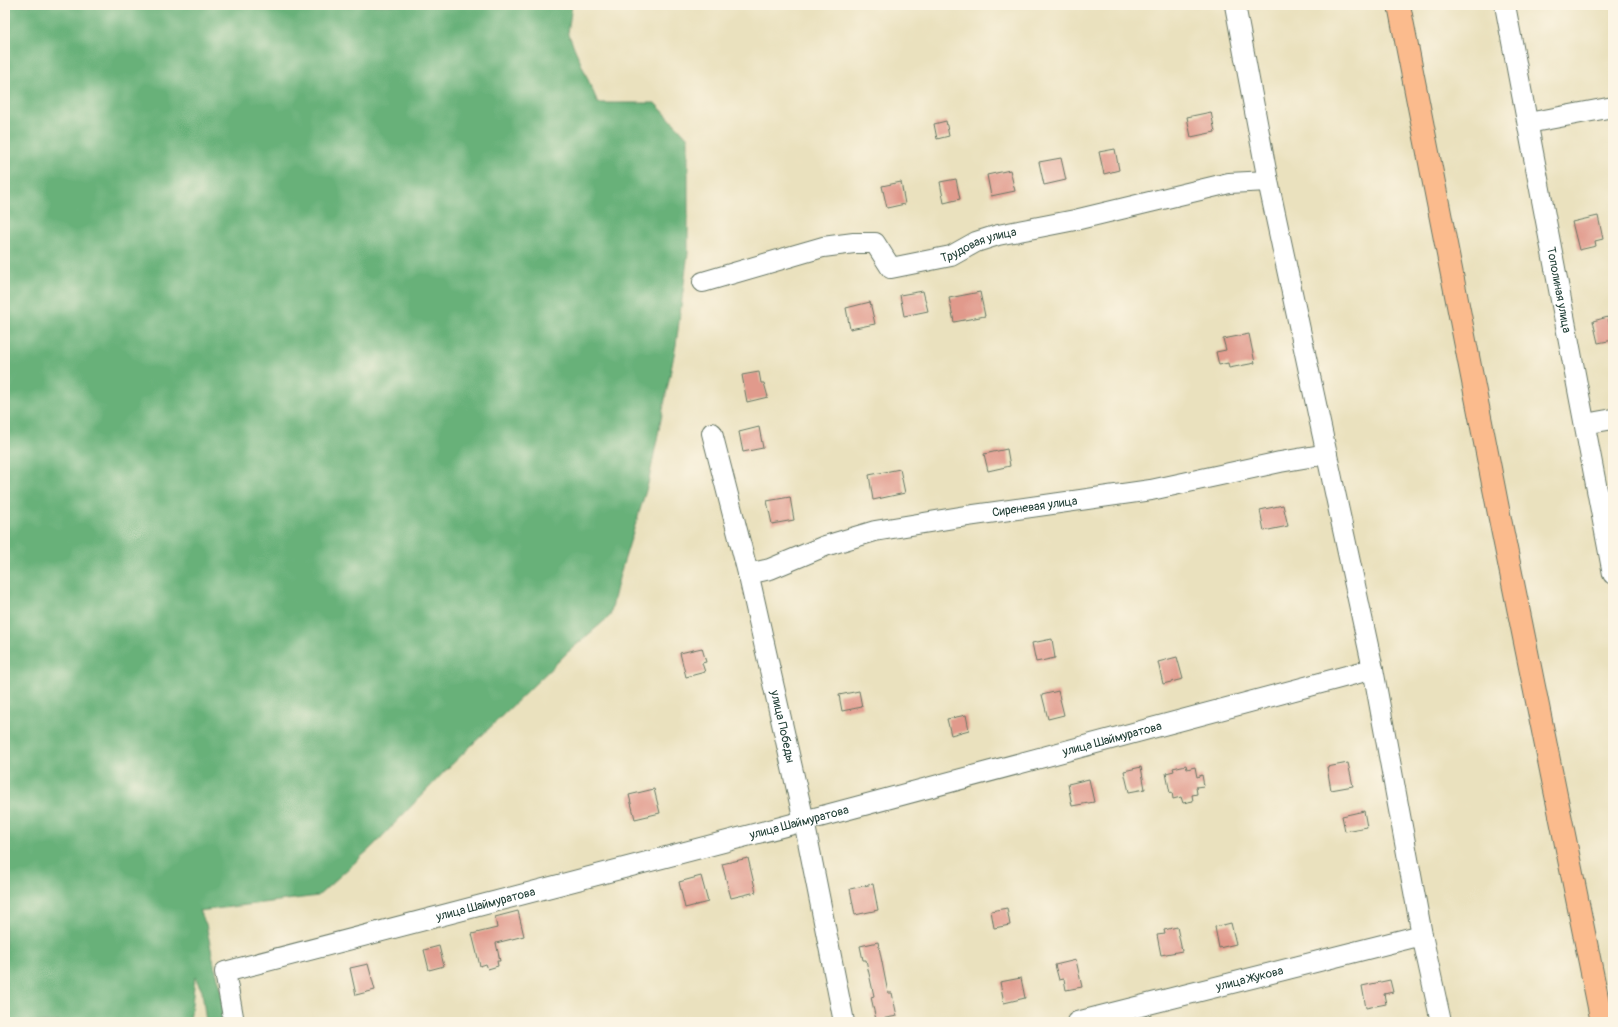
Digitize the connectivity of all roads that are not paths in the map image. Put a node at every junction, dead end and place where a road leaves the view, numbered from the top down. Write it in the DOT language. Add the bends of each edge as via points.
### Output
graph roads {
  1 [pos="1235,5"];
  2 [pos="1399,5"];
  3 [pos="1505,5"];
  4 [pos="1613,107"];
  5 [pos="1528,123"];
  6 [pos="1268,181"];
  7 [pos="703,282"];
  8 [pos="1613,419"];
  9 [pos="1585,424"];
  10 [pos="712,433"];
  11 [pos="1327,454"];
  12 [pos="748,574"];
  13 [pos="1613,574"];
  14 [pos="1373,668"];
  15 [pos="804,820"];
  16 [pos="1422,935"];
  17 [pos="234,1022"];
  18 [pos="844,1022"];
  19 [pos="1077,1022"];
  20 [pos="1441,1022"];
  21 [pos="1602,1022"];
  1 -- 6 [label="street"];
  2 -- 21 [label="main road"];
  3 -- 5 [label="street, Тополиная улица"];
  4 -- 5 [label="street"];
  5 -- 9 [label="street, Тополиная улица"];
  6 -- 7 [label="street, Трудовая улица" via="1229,183 1075,220 998,235 976,242 951,256 891,268 875,243 854,243 823,247"];
  6 -- 11 [label="street"];
  8 -- 9 [label="street"];
  9 -- 13 [label="street, Тополиная улица"];
  10 -- 12 [label="street, улица Победы"];
  11 -- 12 [label="street, Сиреневая улица" via="1151,490 875,531 825,546 770,569"];
  11 -- 14 [label="street"];
  12 -- 15 [label="street, улица Победы"];
  14 -- 15 [label="street, улица Шаймуратова"];
  14 -- 16 [label="street"];
  15 -- 17 [label="street, улица Шаймуратова" via="225,972"];
  15 -- 18 [label="street, улица Победы"];
  16 -- 19 [label="street, улица Жукова"];
  16 -- 20 [label="street"];
}
